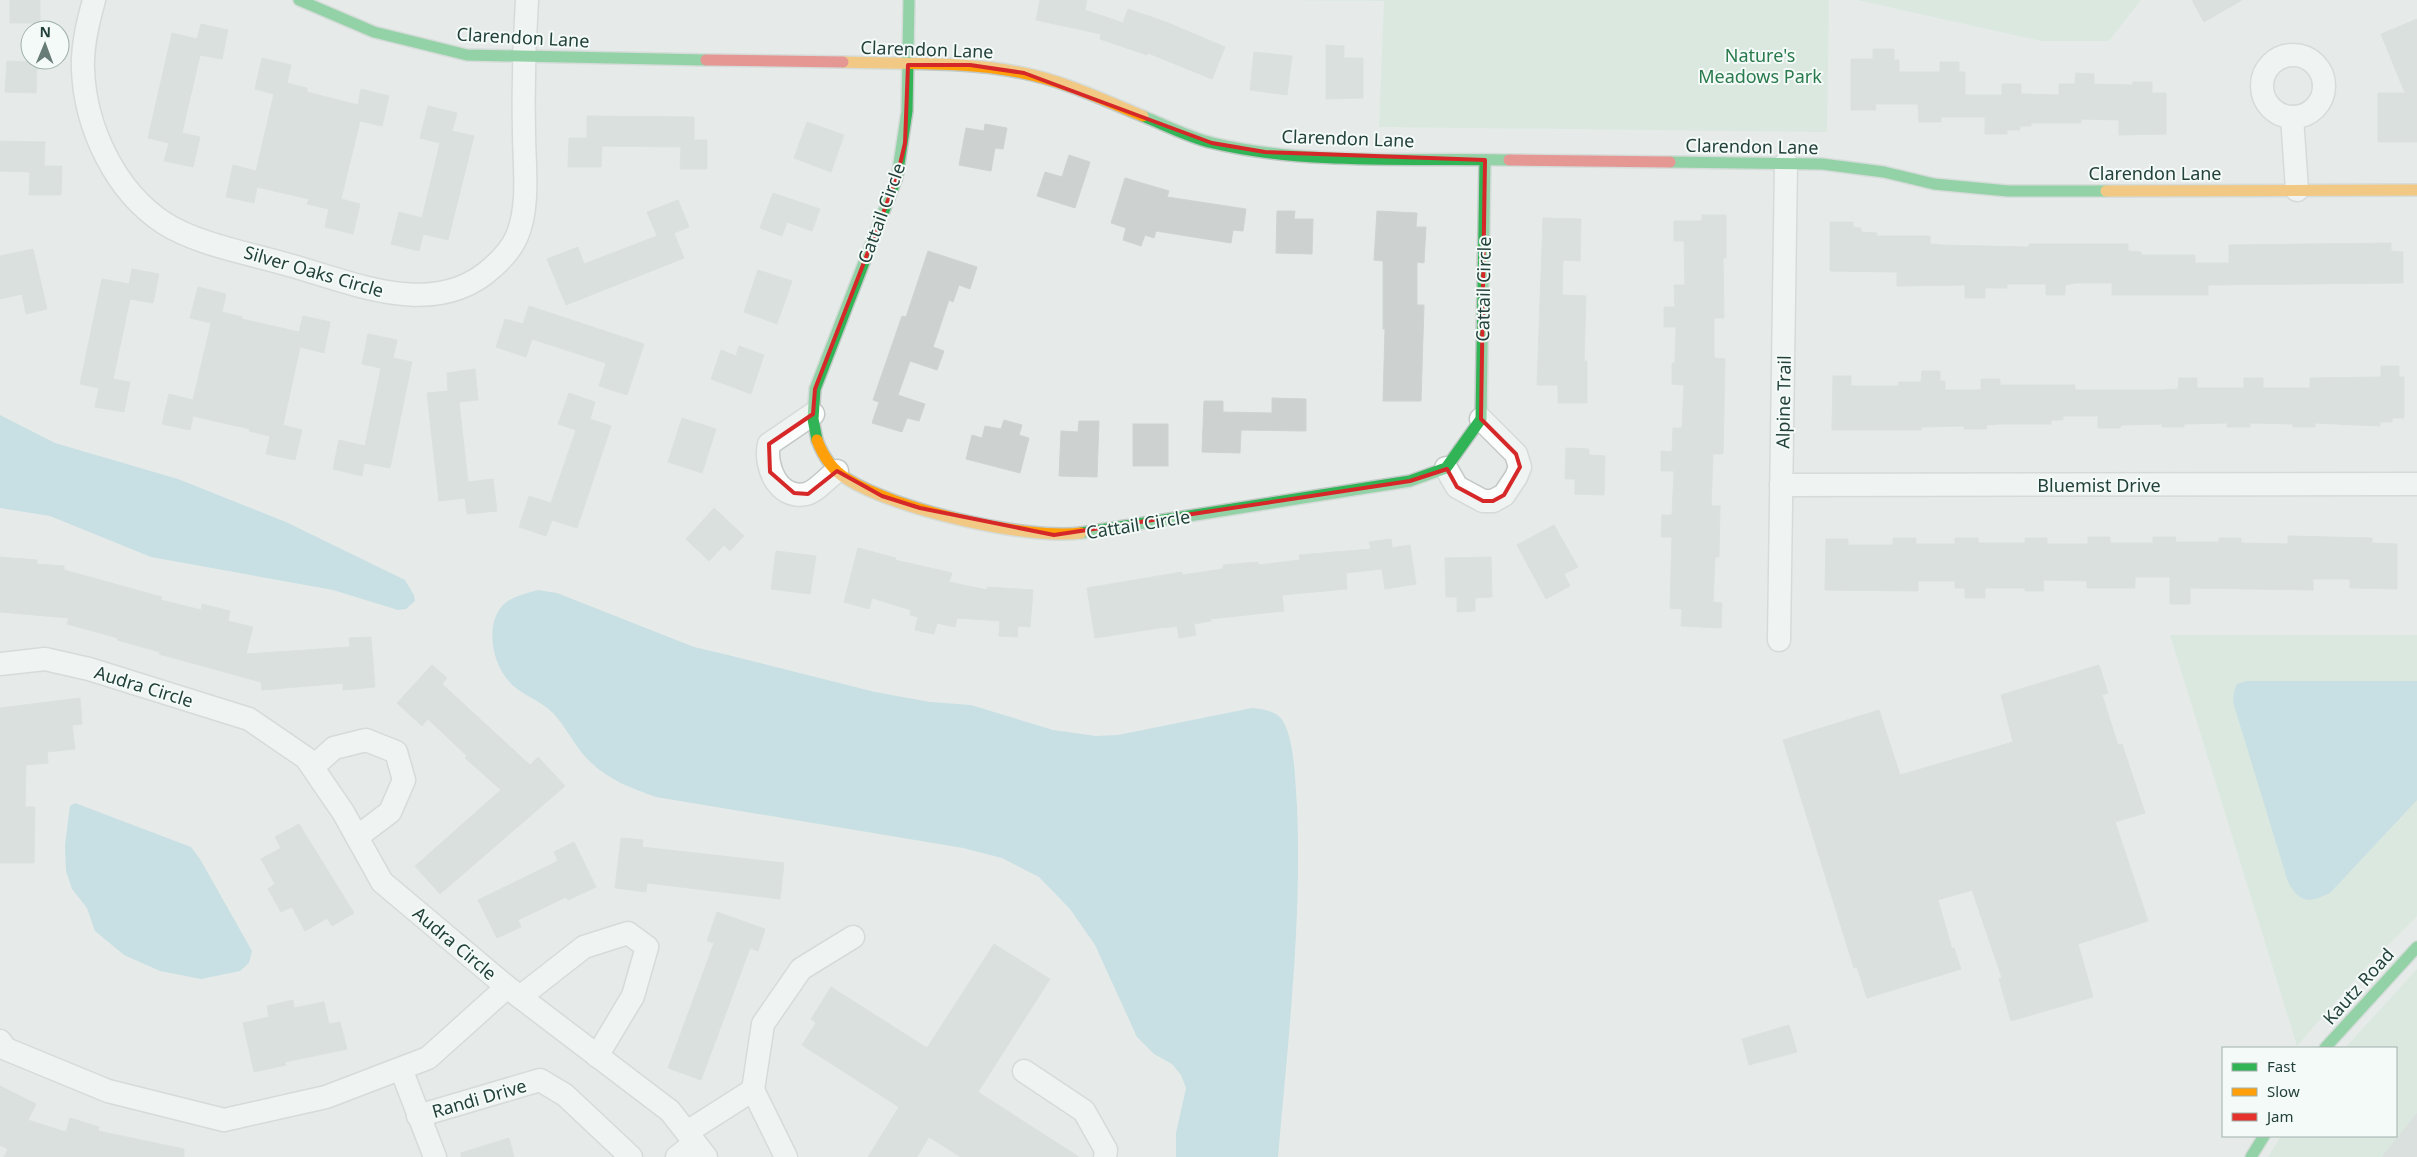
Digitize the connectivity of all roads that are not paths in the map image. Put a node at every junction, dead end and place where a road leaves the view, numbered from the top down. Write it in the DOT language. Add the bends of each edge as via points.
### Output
graph roads {
  1 [pos="94,0"];
  2 [pos="299,0"];
  3 [pos="527,0"];
  4 [pos="909,0"];
  5 [pos="523,57"];
  6 [pos="908,65"];
  7 [pos="2292,117"];
  8 [pos="1485,160"];
  9 [pos="1786,164"];
  10 [pos="2297,190"];
  11 [pos="2417,190"];
  12 [pos="813,414"];
  13 [pos="1481,419"];
  14 [pos="1446,468"];
  15 [pos="837,470"];
  16 [pos="2417,484"];
  17 [pos="1782,485"];
  18 [pos="1779,640"];
  19 [pos="0,664"];
  20 [pos="312,766"];
  21 [pos="357,837"];
  22 [pos="853,937"];
  23 [pos="2417,947"];
  24 [pos="514,992"];
  25 [pos="0,1041"];
  26 [pos="2327,1047"];
  27 [pos="597,1056"];
  28 [pos="401,1069"];
  29 [pos="1024,1071"];
  30 [pos="753,1090"];
  31 [pos="418,1116"];
  32 [pos="2263,1137"];
  33 [pos="696,1144"];
  34 [pos="435,1157"];
  35 [pos="631,1157"];
  36 [pos="676,1157"];
  37 [pos="786,1157"];
  38 [pos="1106,1157"];
  39 [pos="2251,1157"];
  1 -- 5 [label="street, Silver Oaks Circle" via="84,45 87,102 109,161 138,200 165,224 196,238 384,292 420,296 459,289 480,279 502,260 517,237 524,208"];
  2 -- 5 [label="street, Clarendon Lane" via="374,32 425,46 467,55"];
  3 -- 5 [label="street, Silver Oaks Circle"];
  4 -- 6 [label="street, Cattail Circle"];
  5 -- 6 [label="street, Clarendon Lane"];
  6 -- 8 [label="street, Clarendon Lane" via="970,65 1024,73 1068,86 1212,143 1265,152"];
  6 -- 12 [label="street, Cattail Circle" via="907,125 897,178 816,389"];
  7 -- 10 [label="street"];
  8 -- 9 [label="street, Clarendon Lane"];
  8 -- 13 [label="street, Cattail Circle"];
  9 -- 10 [label="street, Clarendon Lane" via="1854,167 1934,184 2008,191"];
  9 -- 17 [label="street, Alpine Trail"];
  10 -- 11 [label="street, Clarendon Lane"];
  12 -- 15 [label="street, Cattail Circle" via="816,439 830,466"];
  12 -- 15 [label="street" via="770,444 767,460 770,472 779,484 800,495 808,494"];
  13 -- 14 [label="street"];
  13 -- 14 [label="street" via="1519,460 1520,467 1509,489 1498,498 1484,501 1457,487"];
  14 -- 15 [label="street, Cattail Circle" via="1410,480 1054,535 1014,530 920,508 851,482"];
  16 -- 17 [label="street, Bluemist Drive"];
  17 -- 18 [label="street, Alpine Trail"];
  19 -- 20 [label="street, Audra Circle" via="45,659 89,669 249,718 306,758"];
  20 -- 21 [label="street, Audra Circle"];
  20 -- 21 [label="street" via="334,748 366,740 396,752 404,780 390,812"];
  21 -- 24 [label="street, Audra Circle" via="382,882"];
  22 -- 30 [label="street" via="801,969 763,1024"];
  23 -- 26 [label="street, Kautz Road"];
  24 -- 27 [label="street"];
  24 -- 27 [label="street" via="584,947 628,933 646,946 633,996"];
  24 -- 28 [label="street, Audra Circle" via="428,1058"];
  25 -- 28 [label="street, Audra Circle" via="6,1049 108,1091 224,1120 326,1097"];
  27 -- 33 [label="street" via="670,1111"];
  28 -- 31 [label="street"];
  29 -- 38 [label="street" via="1084,1111 1106,1150"];
  30 -- 33 [label="street"];
  30 -- 37 [label="street"];
  31 -- 34 [label="street"];
  31 -- 35 [label="street, Randi Drive" via="540,1080 566,1095"];
  32 -- 39 [label="street"];
  33 -- 36 [label="street"];
}
